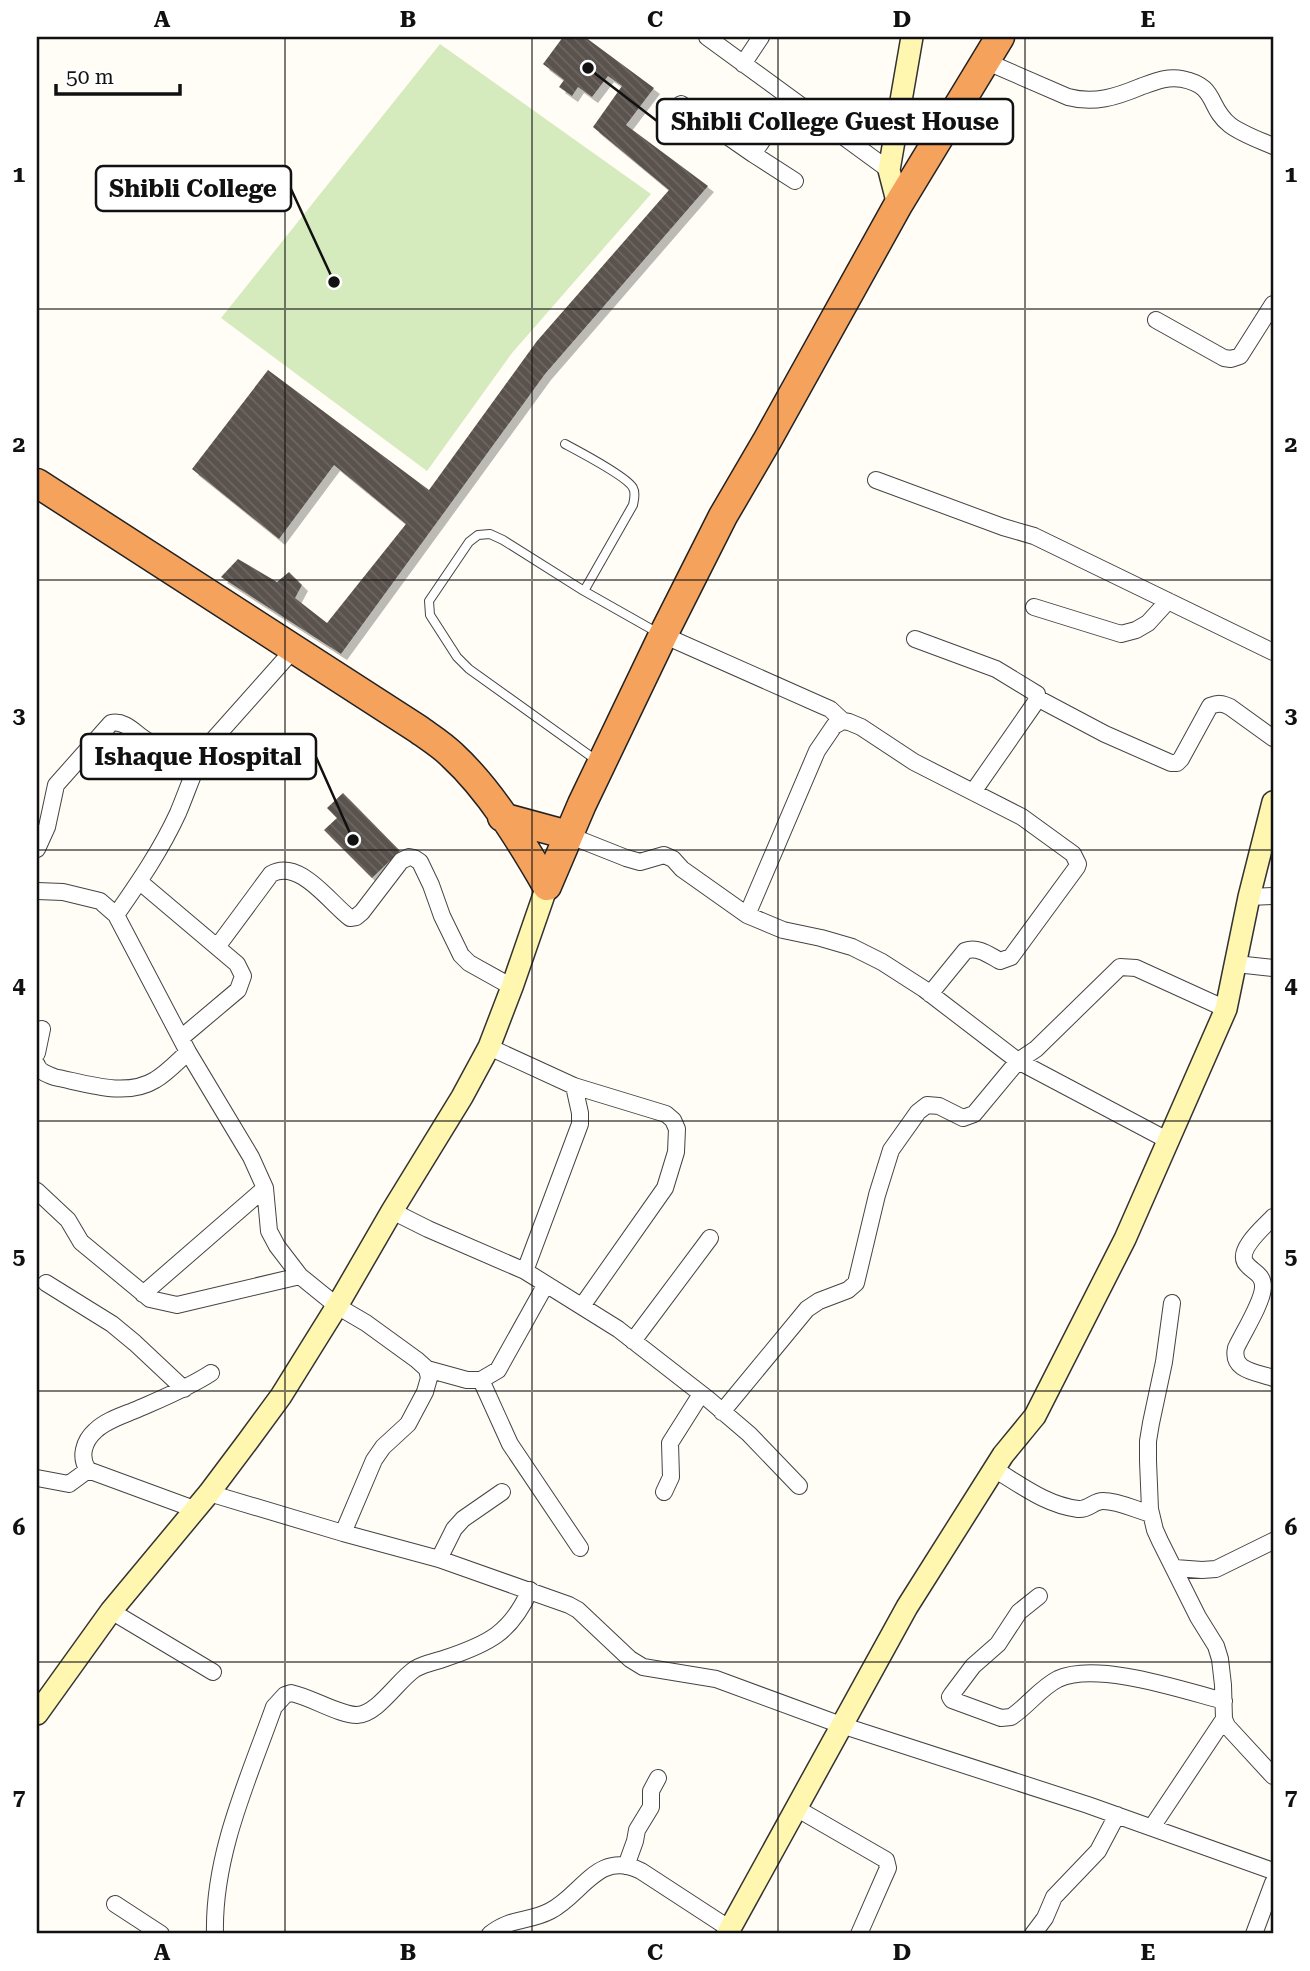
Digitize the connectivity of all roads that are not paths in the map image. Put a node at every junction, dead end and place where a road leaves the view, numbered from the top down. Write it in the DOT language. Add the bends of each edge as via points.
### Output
graph roads {
  1 [pos="707,37"];
  2 [pos="761,37"];
  3 [pos="912,37"];
  4 [pos="1000,37"];
  5 [pos="985,61"];
  6 [pos="743,64"];
  7 [pos="791,99"];
  8 [pos="681,104"];
  9 [pos="1273,146"];
  10 [pos="753,154"];
  11 [pos="889,170"];
  12 [pos="795,181"];
  13 [pos="898,205"];
  14 [pos="1273,304"];
  15 [pos="1156,320"];
  16 [pos="565,444"];
  17 [pos="876,480"];
  18 [pos="37,483"];
  19 [pos="584,591"];
  20 [pos="1168,601"];
  21 [pos="1034,607"];
  22 [pos="663,635"];
  23 [pos="915,639"];
  24 [pos="294,649"];
  25 [pos="1273,652"];
  26 [pos="1037,698"];
  27 [pos="843,721"];
  28 [pos="1273,738"];
  29 [pos="168,748"];
  30 [pos="602,764"];
  31 [pos="974,792"];
  32 [pos="1273,802"];
  33 [pos="502,817"];
  34 [pos="568,835"];
  35 [pos="37,849"];
  36 [pos="140,882"];
  37 [pos="547,886"];
  38 [pos="37,891"];
  39 [pos="1273,896"];
  40 [pos="1249,897"];
  41 [pos="116,915"];
  42 [pos="747,915"];
  43 [pos="217,947"];
  44 [pos="1236,964"];
  45 [pos="1273,968"];
  46 [pos="512,987"];
  47 [pos="930,994"];
  48 [pos="1226,1009"];
  49 [pos="42,1029"];
  50 [pos="185,1045"];
  51 [pos="489,1047"];
  52 [pos="37,1053"];
  53 [pos="1018,1061"];
  54 [pos="37,1065"];
  55 [pos="574,1086"];
  56 [pos="1169,1141"];
  57 [pos="265,1188"];
  58 [pos="37,1191"];
  59 [pos="392,1211"];
  60 [pos="1273,1217"];
  61 [pos="710,1238"];
  62 [pos="525,1271"];
  63 [pos="300,1276"];
  64 [pos="46,1283"];
  65 [pos="546,1284"];
  66 [pos="143,1294"];
  67 [pos="1172,1303"];
  68 [pos="337,1306"];
  69 [pos="582,1306"];
  70 [pos="633,1341"];
  71 [pos="427,1369"];
  72 [pos="211,1373"];
  73 [pos="1273,1378"];
  74 [pos="481,1380"];
  75 [pos="184,1389"];
  76 [pos="701,1394"];
  77 [pos="722,1412"];
  78 [pos="994,1469"];
  79 [pos="88,1470"];
  80 [pos="37,1478"];
  81 [pos="799,1486"];
  82 [pos="502,1492"];
  83 [pos="664,1492"];
  84 [pos="209,1493"];
  85 [pos="194,1509"];
  86 [pos="1151,1514"];
  87 [pos="342,1533"];
  88 [pos="1273,1541"];
  89 [pos="580,1548"];
  90 [pos="439,1559"];
  91 [pos="1175,1568"];
  92 [pos="530,1591"];
  93 [pos="1039,1596"];
  94 [pos="111,1611"];
  95 [pos="213,1672"];
  96 [pos="1224,1701"];
  97 [pos="37,1714"];
  98 [pos="1224,1719"];
  99 [pos="841,1725"];
  100 [pos="1273,1776"];
  101 [pos="658,1778"];
  102 [pos="796,1808"];
  103 [pos="1117,1815"];
  104 [pos="1152,1827"];
  105 [pos="626,1866"];
  106 [pos="1273,1871"];
  107 [pos="1273,1883"];
  108 [pos="115,1904"];
  109 [pos="729,1932"];
  110 [pos="161,1934"];
  111 [pos="215,1934"];
  112 [pos="490,1934"];
  113 [pos="859,1934"];
  114 [pos="1033,1934"];
  115 [pos="1254,1934"];
  1 -- 6 [label="street"];
  2 -- 6 [label="street"];
  3 -- 11 [label="street"];
  4 -- 5 [label="highway"];
  5 -- 9 [label="street" via="1082,101 1118,96 1161,79 1194,82 1207,90 1219,115 1231,126"];
  5 -- 13 [label="highway"];
  6 -- 7 [label="street"];
  7 -- 10 [label="street"];
  7 -- 11 [label="street"];
  8 -- 10 [label="street"];
  10 -- 12 [label="street"];
  11 -- 13 [label="street"];
  13 -- 22 [label="highway" via="723,516"];
  14 -- 15 [label="street" via="1240,356 1230,359"];
  16 -- 19 [label="lane" via="633,487 632,505"];
  17 -- 20 [label="street" via="1034,536"];
  18 -- 24 [label="highway"];
  19 -- 22 [label="lane"];
  19 -- 30 [label="lane" via="503,540 478,535 428,608 469,669"];
  20 -- 21 [label="street" via="1148,623 1121,634"];
  20 -- 25 [label="street"];
  22 -- 27 [label="street" via="830,709"];
  22 -- 30 [label="highway"];
  23 -- 26 [label="street" via="996,669 1032,689"];
  24 -- 33 [label="highway" via="452,755"];
  24 -- 36 [label="street" via="205,749 177,816"];
  26 -- 28 [label="street" via="1171,763 1181,759 1210,706 1216,704 1230,707"];
  26 -- 31 [label="street"];
  27 -- 31 [label="street"];
  27 -- 42 [label="street" via="834,726 817,751"];
  29 -- 35 [label="street" via="124,724 111,723 56,785"];
  30 -- 34 [label="highway"];
  31 -- 47 [label="street" via="1022,817 1073,853 1078,864 1011,957 1000,961 969,949"];
  32 -- 40 [label="street"];
  33 -- 34 [label="highway"];
  33 -- 37 [label="highway"];
  34 -- 37 [label="highway"];
  34 -- 42 [label="street" via="640,862 664,855 673,859"];
  36 -- 41 [label="street"];
  36 -- 43 [label="street"];
  37 -- 46 [label="street"];
  38 -- 41 [label="street" via="100,901"];
  39 -- 40 [label="street"];
  40 -- 44 [label="street"];
  41 -- 50 [label="street"];
  42 -- 47 [label="street" via="783,930 852,947"];
  43 -- 46 [label="street" via="278,870 304,876 350,918 362,912 409,857 420,862 461,955"];
  43 -- 50 [label="street" via="241,968 242,982"];
  44 -- 45 [label="street"];
  44 -- 48 [label="street"];
  46 -- 51 [label="street"];
  47 -- 53 [label="street"];
  48 -- 53 [label="street" via="1136,968 1120,967"];
  48 -- 56 [label="street"];
  49 -- 52 [label="street"];
  50 -- 54 [label="street" via="156,1080 126,1090 54,1077"];
  50 -- 57 [label="street"];
  51 -- 55 [label="street"];
  51 -- 59 [label="street"];
  53 -- 56 [label="street"];
  53 -- 77 [label="street" via="975,1114 963,1118 932,1105 918,1112 891,1150 856,1283 807,1309"];
  55 -- 62 [label="street" via="580,1124"];
  55 -- 69 [label="street" via="666,1114 677,1129 676,1152 665,1188"];
  56 -- 78 [label="street" via="1035,1416"];
  57 -- 63 [label="street" via="269,1231"];
  57 -- 66 [label="street"];
  58 -- 66 [label="street" via="68,1220 81,1242"];
  59 -- 62 [label="street"];
  59 -- 68 [label="street"];
  60 -- 73 [label="street" via="1244,1253 1245,1262 1262,1278 1263,1286 1234,1356 1244,1368"];
  61 -- 70 [label="street"];
  62 -- 65 [label="street"];
  63 -- 66 [label="street" via="177,1305"];
  63 -- 68 [label="street"];
  64 -- 75 [label="street" via="112,1324"];
  65 -- 69 [label="street"];
  65 -- 74 [label="street" via="498,1370"];
  67 -- 86 [label="street" via="1148,1441"];
  68 -- 71 [label="street"];
  68 -- 84 [label="street" via="281,1396"];
  69 -- 70 [label="street"];
  70 -- 76 [label="street"];
  71 -- 74 [label="street"];
  71 -- 87 [label="street" via="425,1392 408,1424 374,1460"];
  72 -- 75 [label="street"];
  74 -- 89 [label="street" via="510,1444"];
  75 -- 79 [label="street" via="96,1429 85,1447"];
  76 -- 77 [label="street"];
  76 -- 83 [label="street" via="670,1443 671,1476"];
  77 -- 81 [label="street"];
  78 -- 86 [label="street" via="1055,1503 1082,1510 1104,1501"];
  78 -- 99 [label="street" via="907,1607"];
  79 -- 80 [label="street" via="69,1484"];
  79 -- 85 [label="street"];
  82 -- 90 [label="street" via="463,1519"];
  84 -- 85 [label="street"];
  84 -- 87 [label="street"];
  85 -- 94 [label="street"];
  86 -- 91 [label="street"];
  87 -- 90 [label="street"];
  88 -- 91 [label="street" via="1216,1569"];
  90 -- 92 [label="street"];
  91 -- 96 [label="street" via="1216,1646"];
  92 -- 99 [label="street" via="578,1610 643,1667 716,1679"];
  92 -- 111 [label="street" via="517,1616 498,1635 422,1665 363,1714 343,1712 291,1693 278,1701 228,1839 216,1894"];
  93 -- 96 [label="street" via="1019,1612 998,1644 973,1665 952,1700 1011,1717 1059,1679 1093,1673 1115,1674"];
  94 -- 95 [label="street"];
  94 -- 97 [label="street"];
  96 -- 98 [label="street"];
  98 -- 100 [label="street"];
  98 -- 104 [label="street"];
  99 -- 102 [label="street"];
  99 -- 103 [label="street"];
  101 -- 105 [label="street"];
  102 -- 109 [label="street"];
  102 -- 113 [label="street" via="886,1860 888,1868"];
  103 -- 104 [label="street"];
  103 -- 114 [label="street" via="1097,1851 1056,1892"];
  104 -- 106 [label="street"];
  105 -- 109 [label="street" via="641,1871"];
  105 -- 112 [label="street" via="603,1868 550,1911 516,1920"];
  107 -- 115 [label="street"];
  108 -- 110 [label="street"];
}
